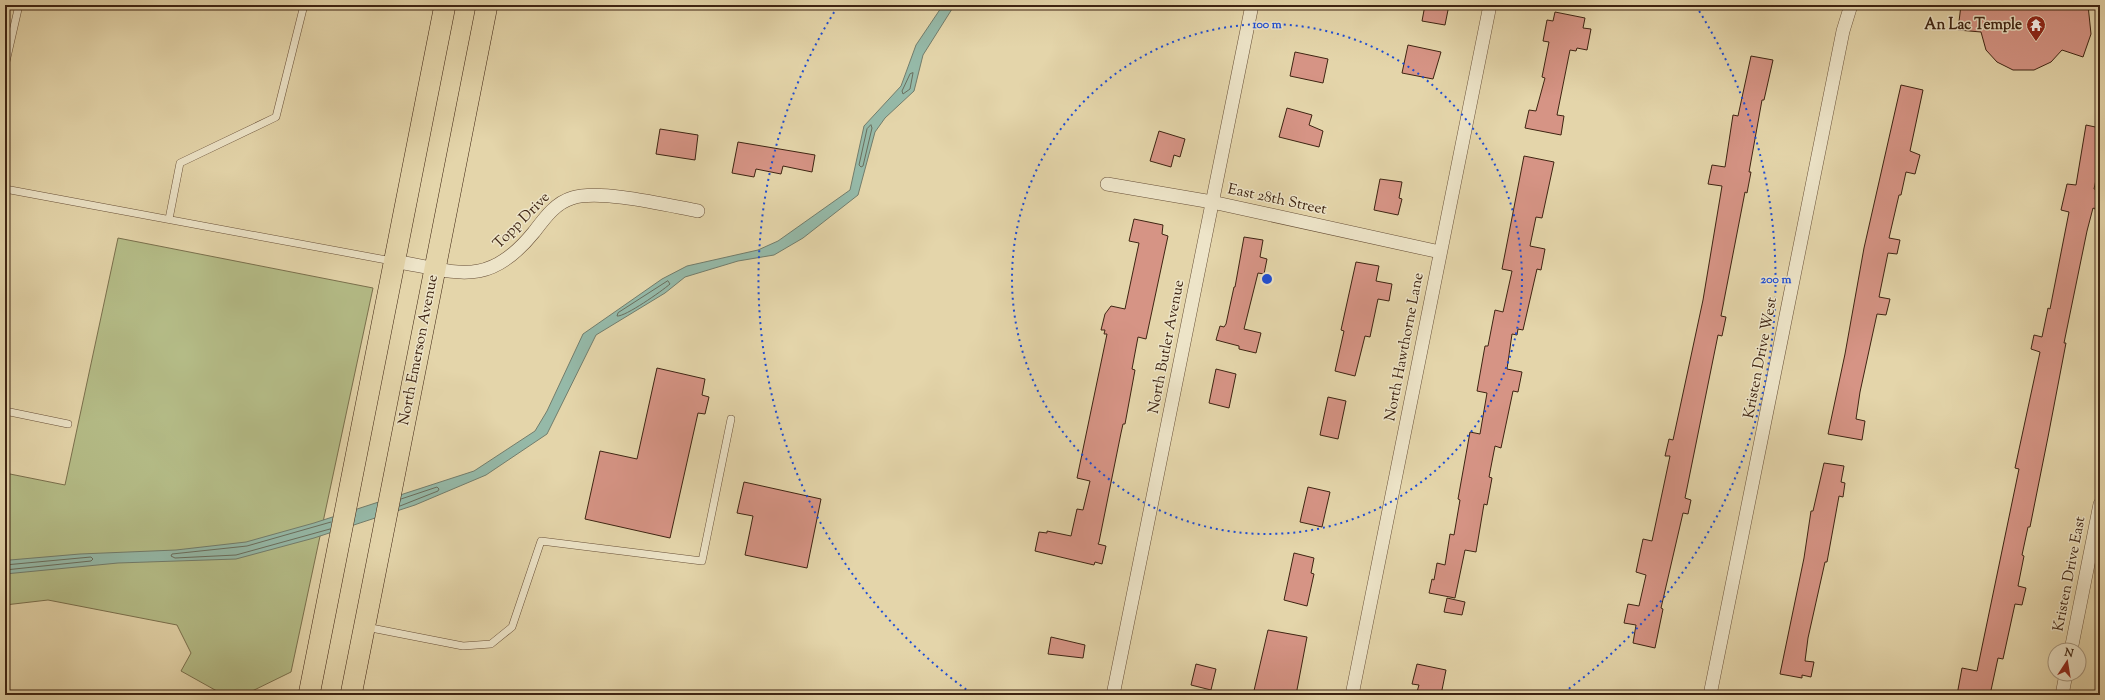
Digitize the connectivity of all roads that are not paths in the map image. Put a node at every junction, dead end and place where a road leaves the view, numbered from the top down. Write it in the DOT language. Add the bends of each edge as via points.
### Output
graph roads {
  1 [pos="20,5"];
  2 [pos="304,5"];
  3 [pos="445,5"];
  4 [pos="487,5"];
  5 [pos="1252,5"];
  6 [pos="1490,5"];
  7 [pos="1851,5"];
  8 [pos="5,66"];
  9 [pos="1107,184"];
  10 [pos="5,189"];
  11 [pos="1212,202"];
  12 [pos="698,210"];
  13 [pos="169,219"];
  14 [pos="1440,252"];
  15 [pos="394,261"];
  16 [pos="435,268"];
  17 [pos="5,411"];
  18 [pos="731,418"];
  19 [pos="68,424"];
  20 [pos="2100,504"];
  21 [pos="364,627"];
  22 [pos="2073,642"];
  23 [pos="2064,682"];
  24 [pos="309,695"];
  25 [pos="351,695"];
  26 [pos="1113,695"];
  27 [pos="1352,695"];
  28 [pos="1710,695"];
  29 [pos="2062,695"];
  1 -- 8 [label="lane"];
  2 -- 13 [label="lane" via="276,117 180,163"];
  3 -- 15 [label="main road"];
  4 -- 16 [label="main road, North Emerson Avenue"];
  5 -- 11 [label="street, North Butler Avenue"];
  6 -- 14 [label="street, North Hawthorne Lane"];
  7 -- 28 [label="street, Kristen Drive West" via="1842,39"];
  9 -- 11 [label="street, East 28th Street"];
  10 -- 13 [label="lane"];
  11 -- 14 [label="street, East 28th Street"];
  11 -- 26 [label="street, North Butler Avenue"];
  12 -- 16 [label="street, Topp Drive" via="602,195 571,198 555,208 512,256 494,268 468,273"];
  13 -- 15 [label="lane"];
  14 -- 27 [label="street, North Hawthorne Lane"];
  15 -- 16 [label="street, Topp Drive"];
  15 -- 24 [label="main road"];
  16 -- 21 [label="main road, North Emerson Avenue"];
  17 -- 19 [label="lane"];
  18 -- 21 [label="lane" via="702,561 541,541 512,627 491,644 463,646"];
  20 -- 22 [label="street, Kristen Drive East"];
  21 -- 25 [label="main road, North Emerson Avenue"];
  23 -- 29 [label="street"];
}
